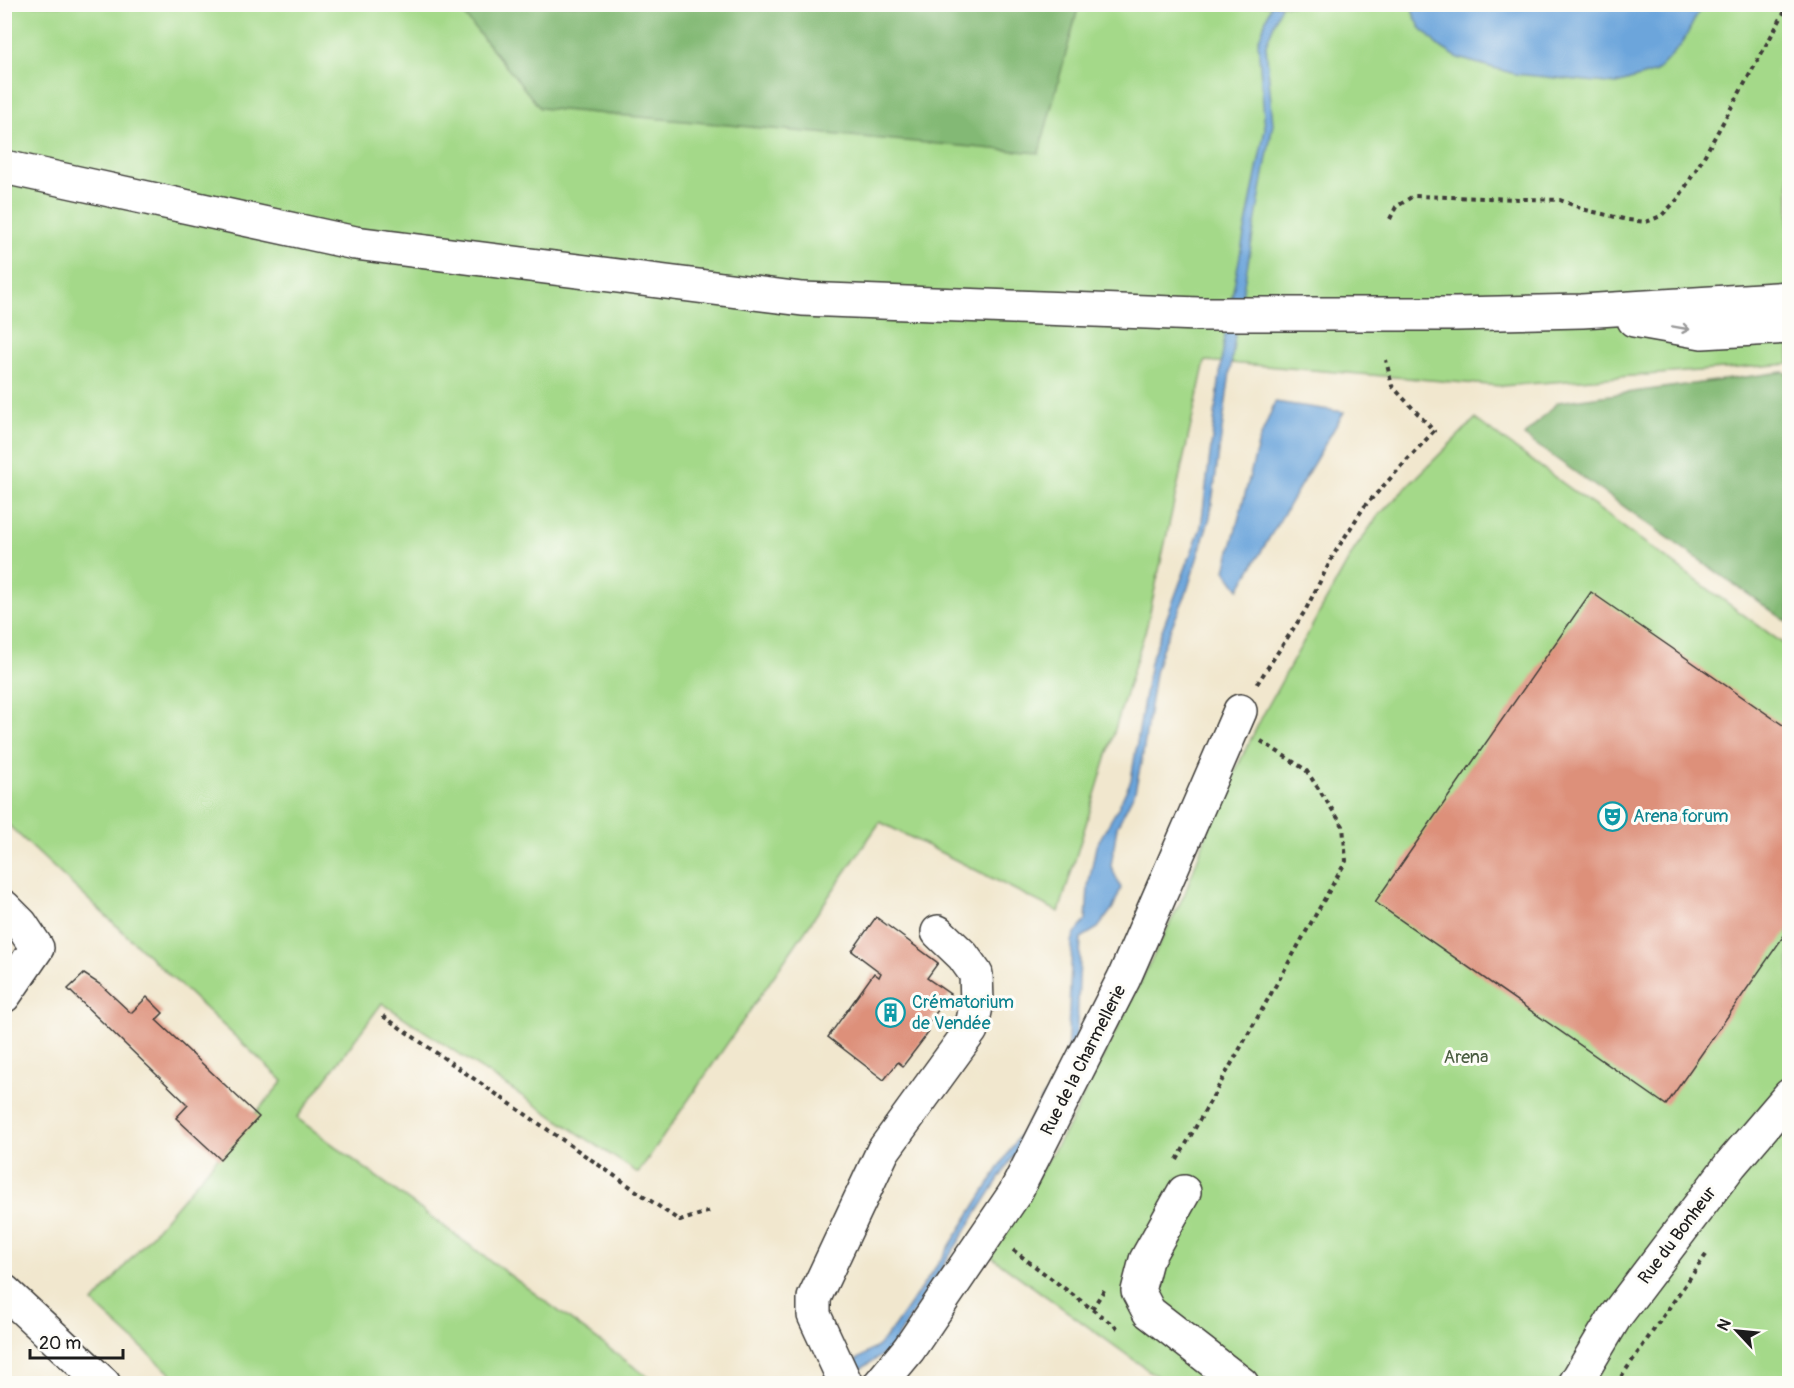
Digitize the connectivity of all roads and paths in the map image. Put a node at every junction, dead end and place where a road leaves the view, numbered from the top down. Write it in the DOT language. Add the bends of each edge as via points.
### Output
graph roads {
  1 [pos="1789,4"];
  2 [pos="4,167"];
  3 [pos="1390,219"];
  4 [pos="1790,298"];
  5 [pos="1582,310"];
  6 [pos="1790,327"];
  7 [pos="1386,360"];
  8 [pos="1237,717"];
  9 [pos="4,907"];
  10 [pos="938,932"];
  11 [pos="4,996"];
  12 [pos="383,1016"];
  13 [pos="1790,1095"];
  14 [pos="1178,1180"];
  15 [pos="713,1210"];
  16 [pos="989,1232"];
  17 [pos="1711,1247"];
  18 [pos="1110,1280"];
  19 [pos="4,1291"];
  20 [pos="1092,1309"];
  21 [pos="1129,1336"];
  22 [pos="104,1383"];
  23 [pos="846,1383"];
  24 [pos="880,1383"];
  25 [pos="1242,1383"];
  26 [pos="1575,1383"];
  27 [pos="1616,1383"];
  1 -- 3 [label="path" via="1702,160 1678,199 1661,216 1646,222 1628,220 1560,200 1413,196 1396,207"];
  2 -- 5 [label="main road" via="356,243 802,299 1199,314"];
  4 -- 5 [label="main road"];
  5 -- 6 [label="main road, one-way" via="1702,332"];
  7 -- 8 [label="path" via="1392,386 1434,431 1364,507 1305,611"];
  8 -- 14 [label="path" via="1306,770 1343,826 1346,861"];
  8 -- 16 [label="main road, Rue de la Charmellerie" via="1124,978 1016,1193"];
  9 -- 11 [label="main road" via="37,948"];
  10 -- 23 [label="main road" via="976,974 977,1002 971,1030 883,1151 814,1298 814,1315"];
  12 -- 15 [label="path" via="680,1221"];
  13 -- 26 [label="main road, Rue du Bonheur" via="1731,1164 1615,1317"];
  14 -- 25 [label="main road" via="1138,1291 1149,1312"];
  16 -- 20 [label="path"];
  16 -- 24 [label="main road, Rue de la Charmellerie" via="909,1349"];
  17 -- 27 [label="path"];
  18 -- 20 [label="path"];
  19 -- 22 [label="main road"];
  20 -- 21 [label="path"];
}
